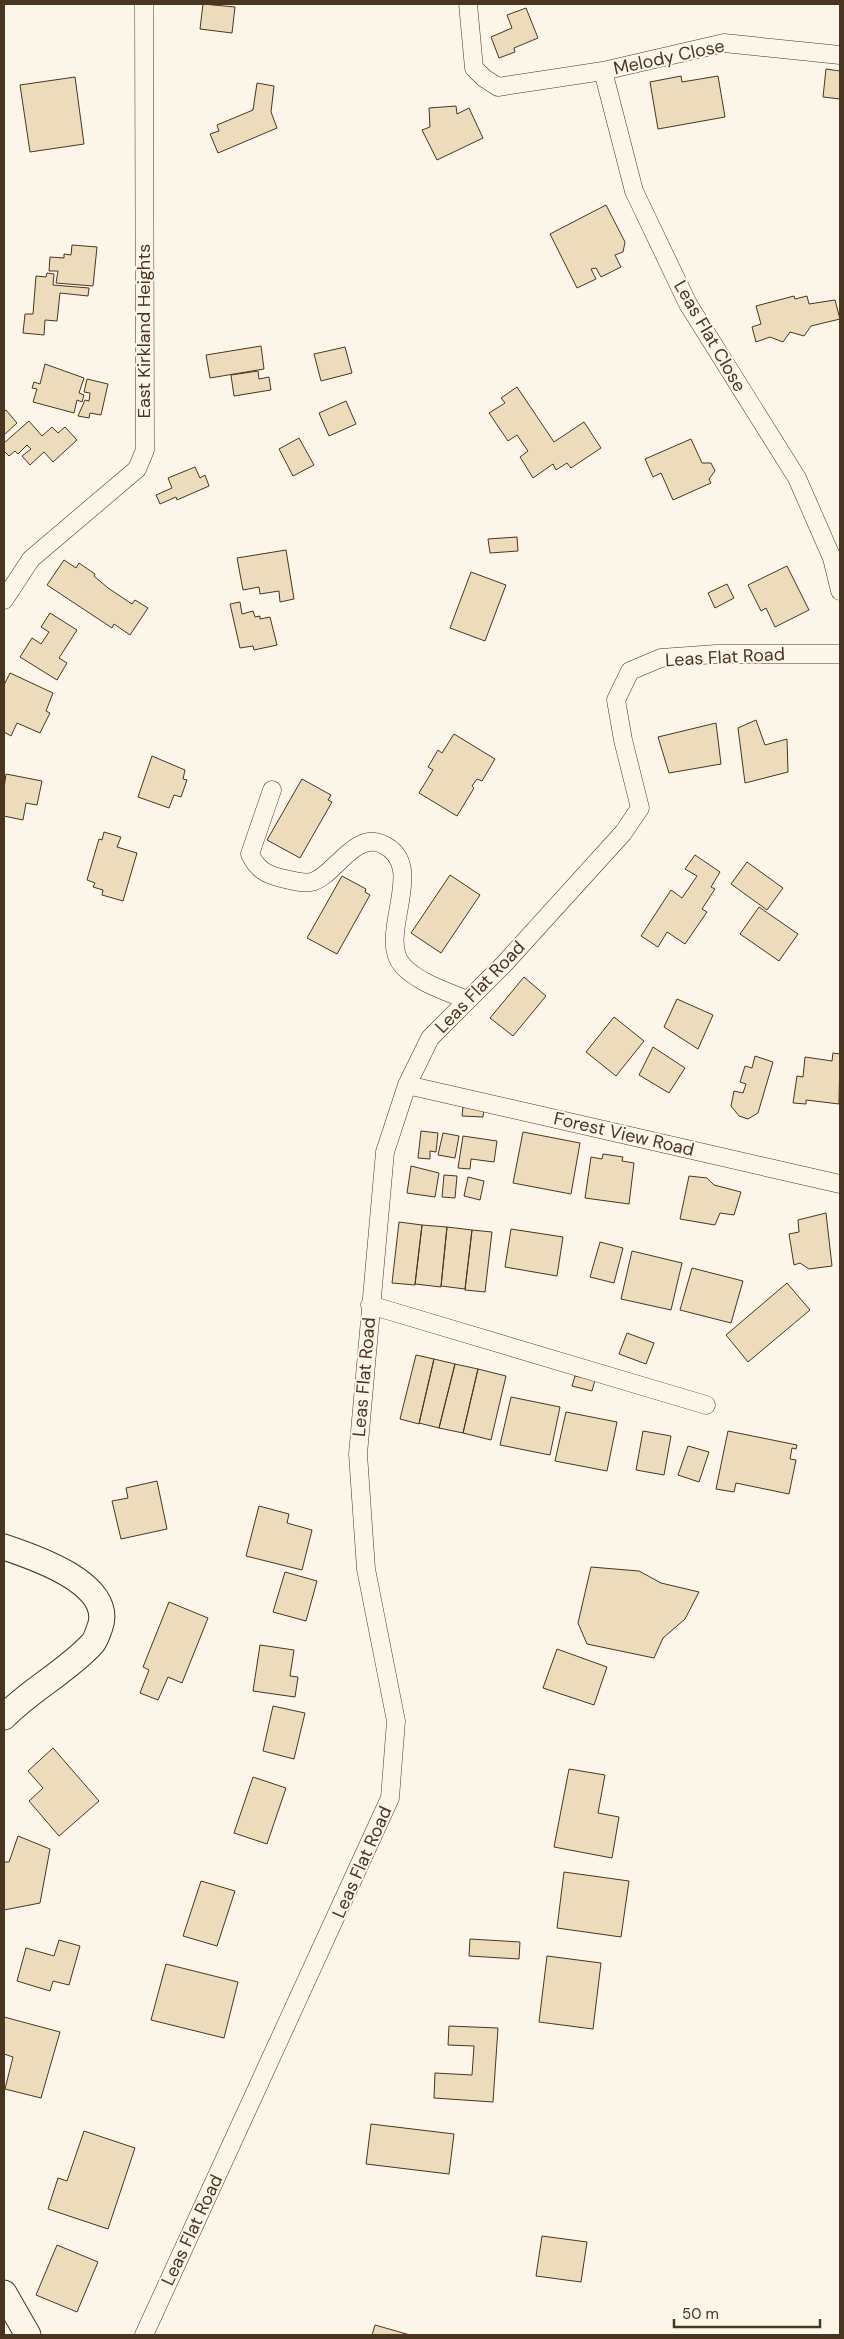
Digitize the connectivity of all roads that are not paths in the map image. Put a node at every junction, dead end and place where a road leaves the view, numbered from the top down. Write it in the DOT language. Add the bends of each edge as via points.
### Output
graph roads {
  1 [pos="144,4"];
  2 [pos="468,4"];
  3 [pos="840,55"];
  4 [pos="603,71"];
  5 [pos="840,591"];
  6 [pos="4,600"];
  7 [pos="840,654"];
  8 [pos="272,790"];
  9 [pos="467,1000"];
  10 [pos="407,1085"];
  11 [pos="840,1184"];
  12 [pos="370,1305"];
  13 [pos="706,1405"];
  14 [pos="4,1547"];
  15 [pos="4,1717"];
  16 [pos="4,2293"];
  17 [pos="28,2335"];
  18 [pos="144,2335"];
  1 -- 6 [label="street, East Kirkland Heights" via="145,450 137,468 31,559"];
  2 -- 4 [label="street, Melody Close" via="474,68 498,87"];
  3 -- 4 [label="street, Melody Close" via="724,43"];
  4 -- 5 [label="street, Leas Flat Close" via="634,191 688,304 797,478 832,558"];
  7 -- 9 [label="street, Leas Flat Road" via="716,654 661,658 630,671 616,700 640,808 624,833"];
  8 -- 9 [label="street" via="250,854 255,865 267,875 302,883 314,882 359,845 381,843 394,852 403,867 395,950 402,965 415,977"];
  9 -- 10 [label="street, Leas Flat Road" via="430,1038"];
  10 -- 11 [label="street, Forest View Road"];
  10 -- 12 [label="street, Leas Flat Road" via="386,1152"];
  12 -- 13 [label="street"];
  12 -- 18 [label="street, Leas Flat Road" via="358,1454 366,1569 396,1721 390,1798"];
  14 -- 15 [label="main road" via="36,1558 83,1583 99,1601 102,1621 94,1643"];
  16 -- 17 [label="main road"];
}
